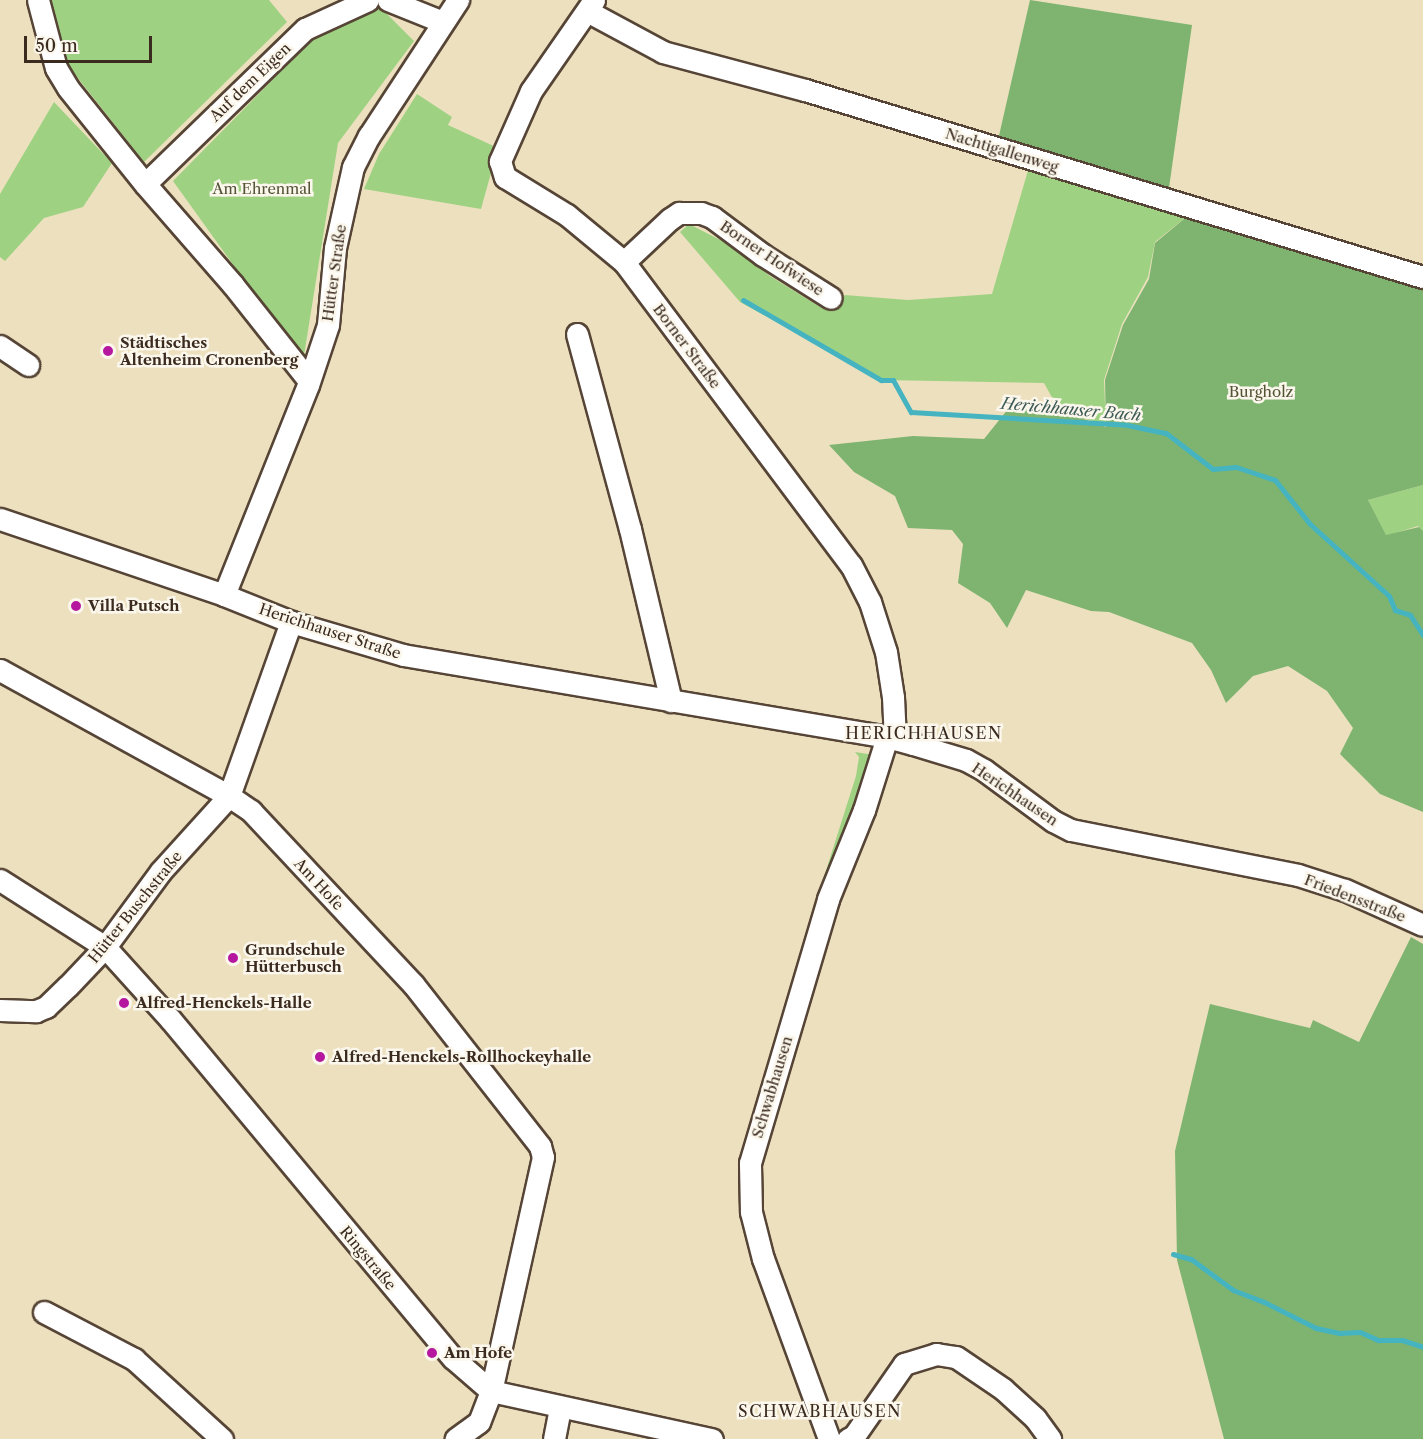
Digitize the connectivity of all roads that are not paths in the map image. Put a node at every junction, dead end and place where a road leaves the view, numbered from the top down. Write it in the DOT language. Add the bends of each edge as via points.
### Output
graph roads {
  1 [pos="38,0"];
  2 [pos="368,0"];
  3 [pos="388,0"];
  4 [pos="458,0"];
  5 [pos="590,5"];
  6 [pos="443,22"];
  7 [pos="145,184"];
  8 [pos="624,262"];
  9 [pos="1423,277"];
  10 [pos="831,298"];
  11 [pos="578,334"];
  12 [pos="0,346"];
  13 [pos="28,365"];
  14 [pos="309,381"];
  15 [pos="0,519"];
  16 [pos="224,595"];
  17 [pos="291,622"];
  18 [pos="0,670"];
  19 [pos="671,701"];
  20 [pos="891,738"];
  21 [pos="229,796"];
  22 [pos="1251,866"];
  23 [pos="0,880"];
  24 [pos="1423,925"];
  25 [pos="105,947"];
  26 [pos="0,1010"];
  27 [pos="44,1312"];
  28 [pos="491,1391"];
  29 [pos="560,1408"];
  30 [pos="222,1439"];
  31 [pos="456,1439"];
  32 [pos="554,1439"];
  33 [pos="712,1439"];
  34 [pos="829,1439"];
  35 [pos="848,1439"];
  36 [pos="1050,1439"];
  1 -- 7 [label="street" via="56,68"];
  2 -- 7 [label="street, Auf dem Eigen" via="305,29"];
  3 -- 6 [label="street"];
  4 -- 6 [label="street, Hütter Straße"];
  5 -- 8 [label="street, Borner Straße" via="531,91 500,161 505,177 567,215"];
  5 -- 9 [label="street, Nachtigallenweg" via="663,52 805,90"];
  6 -- 14 [label="street, Hütter Straße" via="369,136 354,167 335,248 328,325"];
  7 -- 14 [label="street" via="233,285"];
  8 -- 10 [label="street, Borner Hofwiese" via="679,213 701,213"];
  8 -- 20 [label="street, Borner Straße" via="851,565 870,602 886,652 893,697"];
  11 -- 19 [label="street"];
  12 -- 13 [label="street"];
  14 -- 16 [label="street, Hütter Straße"];
  15 -- 16 [label="street, Herichhauser Straße"];
  16 -- 17 [label="street, Herichhauser Straße"];
  17 -- 19 [label="street, Herichhauser Straße" via="403,655"];
  17 -- 21 [label="street, Hütter Buschstraße"];
  18 -- 21 [label="street"];
  19 -- 20 [label="street, Herichhauser Straße"];
  20 -- 22 [label="street, Herichhausen" via="966,760 1071,830"];
  20 -- 34 [label="street, Schwabhausen" via="828,899 750,1163 751,1212 763,1259"];
  21 -- 25 [label="street, Hütter Buschstraße" via="160,871"];
  21 -- 28 [label="street, Am Hofe" via="251,811 413,984 540,1146 543,1157"];
  22 -- 24 [label="street, Friedensstraße" via="1346,890"];
  23 -- 25 [label="street, Ringstraße"];
  25 -- 26 [label="street, Hütter Buschstraße" via="46,1007 28,1013"];
  25 -- 28 [label="street, Ringstraße" via="453,1358"];
  27 -- 30 [label="street" via="134,1359"];
  28 -- 29 [label="street, Ringstraße"];
  28 -- 31 [label="street, Am Hofe" via="478,1422"];
  29 -- 32 [label="street"];
  29 -- 33 [label="street, Ringstraße"];
  35 -- 36 [label="street" via="854,1436 904,1364 936,1354 956,1357 1003,1389 1035,1418"];
}
